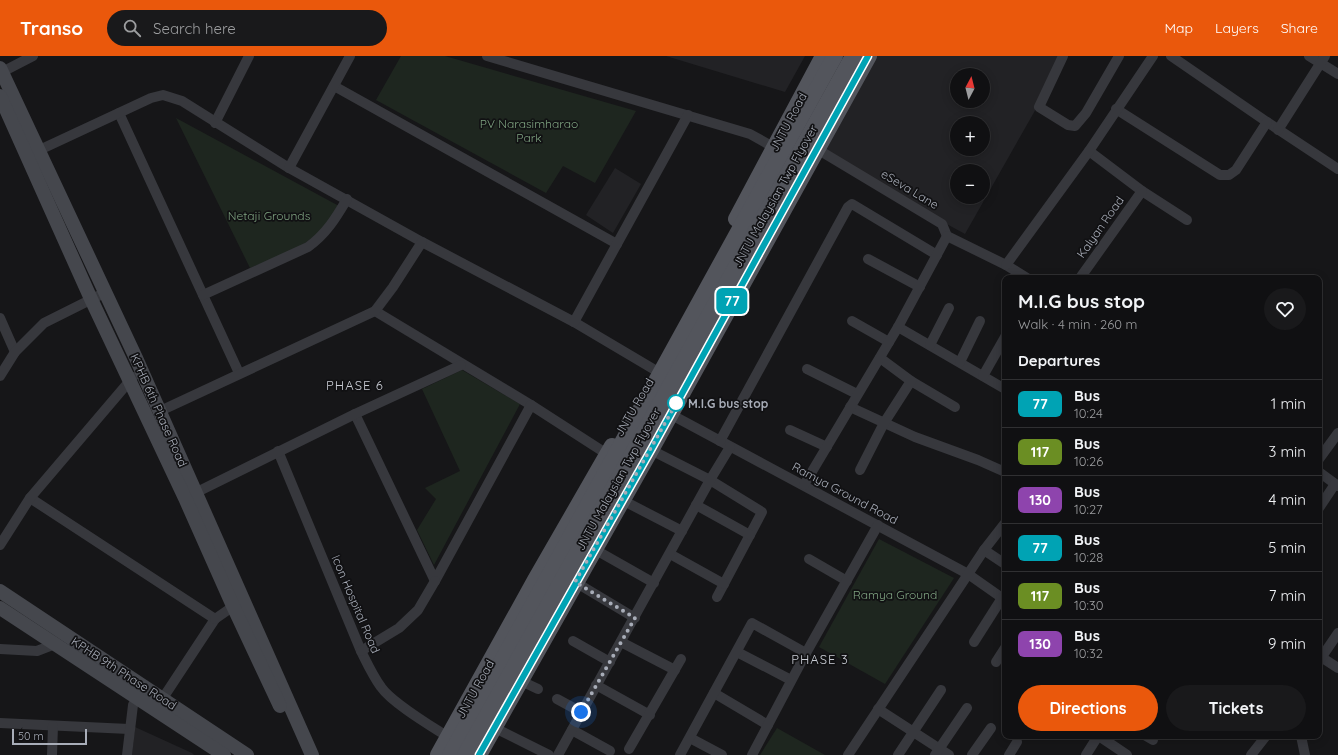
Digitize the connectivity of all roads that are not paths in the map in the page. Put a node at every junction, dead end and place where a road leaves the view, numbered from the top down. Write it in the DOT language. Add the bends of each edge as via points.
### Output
graph roads {
  1 [pos="32,56"];
  2 [pos="249,56"];
  3 [pos="350,56"];
  4 [pos="486,56"];
  5 [pos="823,56"];
  6 [pos="835,56"];
  7 [pos="853,56"];
  8 [pos="868,56"];
  9 [pos="1063,56"];
  10 [pos="1119,56"];
  11 [pos="1153,56"];
  12 [pos="1171,56"];
  13 [pos="1309,56"];
  14 [pos="1323,60"];
  15 [pos="1,70"];
  16 [pos="1338,74"];
  17 [pos="334,86"];
  18 [pos="0,96"];
  19 [pos="1116,109"];
  20 [pos="119,113"];
  21 [pos="688,115"];
  22 [pos="1266,122"];
  23 [pos="214,123"];
  24 [pos="1278,130"];
  25 [pos="775,148"];
  26 [pos="817,149"];
  27 [pos="1089,151"];
  28 [pos="33,153"];
  29 [pos="289,168"];
  30 [pos="1338,169"];
  31 [pos="1142,191"];
  32 [pos="347,199"];
  33 [pos="1187,220"];
  34 [pos="947,236"];
  35 [pos="422,242"];
  36 [pos="617,244"];
  37 [pos="937,255"];
  38 [pos="868,259"];
  39 [pos="1006,265"];
  40 [pos="1022,275"];
  41 [pos="1082,275"];
  42 [pos="920,287"];
  43 [pos="104,293"];
  44 [pos="203,294"];
  45 [pos="91,299"];
  46 [pos="949,308"];
  47 [pos="375,311"];
  48 [pos="0,318"];
  49 [pos="852,321"];
  50 [pos="980,321"];
  51 [pos="574,322"];
  52 [pos="898,327"];
  53 [pos="889,342"];
  54 [pos="1002,342"];
  55 [pos="930,345"];
  56 [pos="15,352"];
  57 [pos="880,358"];
  58 [pos="960,362"];
  59 [pos="461,364"];
  60 [pos="807,369"];
  61 [pos="655,370"];
  62 [pos="140,371"];
  63 [pos="1,372"];
  64 [pos="239,373"];
  65 [pos="982,376"];
  66 [pos="911,380"];
  67 [pos="129,381"];
  68 [pos="1002,387"];
  69 [pos="858,394"];
  70 [pos="531,405"];
  71 [pos="850,407"];
  72 [pos="954,407"];
  73 [pos="158,412"];
  74 [pos="355,414"];
  75 [pos="670,414"];
  76 [pos="884,423"];
  77 [pos="790,430"];
  78 [pos="1338,433"];
  79 [pos="720,441"];
  80 [pos="730,447"];
  81 [pos="827,447"];
  82 [pos="651,450"];
  83 [pos="278,451"];
  84 [pos="607,454"];
  85 [pos="1322,455"];
  86 [pos="860,470"];
  87 [pos="1002,471"];
  88 [pos="1322,474"];
  89 [pos="710,480"];
  90 [pos="804,485"];
  91 [pos="1336,485"];
  92 [pos="191,495"];
  93 [pos="30,498"];
  94 [pos="622,500"];
  95 [pos="1322,504"];
  96 [pos="696,505"];
  97 [pos="878,525"];
  98 [pos="1002,527"];
  99 [pos="682,531"];
  100 [pos="750,535"];
  101 [pos="0,545"];
  102 [pos="594,549"];
  103 [pos="984,550"];
  104 [pos="670,554"];
  105 [pos="809,559"];
  106 [pos="1002,562"];
  107 [pos="968,574"];
  108 [pos="535,580"];
  109 [pos="435,581"];
  110 [pos="847,581"];
  111 [pos="575,582"];
  112 [pos="654,583"];
  113 [pos="724,584"];
  114 [pos="0,591"];
  115 [pos="717,597"];
  116 [pos="566,598"];
  117 [pos="1002,598"];
  118 [pos="1002,602"];
  119 [pos="238,603"];
  120 [pos="0,608"];
  121 [pos="635,618"];
  122 [pos="215,619"];
  123 [pos="1338,633"];
  124 [pos="573,641"];
  125 [pos="621,642"];
  126 [pos="974,642"];
  127 [pos="55,644"];
  128 [pos="0,650"];
  129 [pos="361,651"];
  130 [pos="737,652"];
  131 [pos="806,653"];
  132 [pos="1002,653"];
  133 [pos="1322,656"];
  134 [pos="681,659"];
  135 [pos="1322,660"];
  136 [pos="610,662"];
  137 [pos="996,662"];
  138 [pos="1338,668"];
  139 [pos="675,670"];
  140 [pos="791,680"];
  141 [pos="522,681"];
  142 [pos="596,685"];
  143 [pos="538,689"];
  144 [pos="941,690"];
  145 [pos="714,693"];
  146 [pos="138,697"];
  147 [pos="163,698"];
  148 [pos="557,699"];
  149 [pos="967,708"];
  150 [pos="878,709"];
  151 [pos="581,712"];
  152 [pos="650,715"];
  153 [pos="0,723"];
  154 [pos="768,725"];
  155 [pos="53,726"];
  156 [pos="496,728"];
  157 [pos="991,728"];
  158 [pos="129,729"];
  159 [pos="572,730"];
  160 [pos="914,732"];
  161 [pos="448,738"];
  162 [pos="690,738"];
  163 [pos="1097,739"];
  164 [pos="1103,739"];
  165 [pos="1264,739"];
  166 [pos="1301,739"];
  167 [pos="1017,742"];
  168 [pos="629,749"];
  169 [pos="610,750"];
  170 [pos="937,752"];
  171 [pos="52,755"];
  172 [pos="127,755"];
  173 [pos="224,755"];
  174 [pos="247,755"];
  175 [pos="304,755"];
  176 [pos="312,755"];
  177 [pos="438,755"];
  178 [pos="450,755"];
  179 [pos="465,755"];
  180 [pos="479,755"];
  181 [pos="549,755"];
  182 [pos="558,755"];
  183 [pos="680,755"];
  184 [pos="722,755"];
  185 [pos="752,755"];
  186 [pos="848,755"];
  187 [pos="898,755"];
  188 [pos="949,755"];
  189 [pos="972,755"];
  190 [pos="1009,755"];
  191 [pos="1086,755"];
  192 [pos="1127,755"];
  193 [pos="1252,755"];
  194 [pos="1305,755"];
  1 -- 15 [label="street"];
  2 -- 23 [label="street"];
  3 -- 17 [label="street"];
  4 -- 21 [label="street"];
  5 -- 25 [label="main road, JNTU Road"];
  6 -- 178 [label="main road, JNTU Malaysian Twp Flyover, bridge"];
  7 -- 179 [label="main road, JNTU Malaysian Twp Flyover, bridge"];
  8 -- 26 [label="main road"];
  9 -- 10 [label="street" via="1039,107 1068,125 1075,126 1086,113"];
  11 -- 19 [label="street"];
  12 -- 22 [label="street"];
  13 -- 14 [label="street"];
  14 -- 16 [label="street"];
  14 -- 24 [label="street"];
  15 -- 28 [label="street, KPHB 6th Phase Road"];
  17 -- 29 [label="street"];
  17 -- 36 [label="street"];
  18 -- 28 [label="street, KPHB 6th Phase Road"];
  19 -- 22 [label="street" via="1220,175 1229,175 1236,170"];
  19 -- 27 [label="street"];
  20 -- 23 [label="street" via="151,98 164,95 182,101"];
  20 -- 28 [label="street"];
  20 -- 44 [label="street"];
  21 -- 25 [label="street" via="750,134"];
  21 -- 36 [label="street"];
  22 -- 24 [label="street"];
  23 -- 29 [label="street"];
  24 -- 30 [label="street"];
  25 -- 61 [label="main road, JNTU Road"];
  26 -- 34 [label="street, eSeva Lane" via="942,224"];
  26 -- 75 [label="main road"];
  27 -- 31 [label="street"];
  27 -- 39 [label="street"];
  28 -- 43 [label="street, KPHB 6th Phase Road"];
  28 -- 45 [label="street, KPHB 6th Phase Road"];
  29 -- 32 [label="street"];
  31 -- 33 [label="street"];
  31 -- 41 [label="street, Kalyan Road"];
  32 -- 35 [label="street"];
  32 -- 44 [label="street" via="336,219 308,247"];
  34 -- 37 [label="street"];
  34 -- 39 [label="street, eSeva Lane"];
  35 -- 47 [label="street"];
  35 -- 51 [label="street"];
  36 -- 51 [label="street"];
  37 -- 42 [label="street"];
  37 -- 79 [label="street" via="852,204 848,207"];
  38 -- 42 [label="street"];
  39 -- 40 [label="street, eSeva Lane"];
  42 -- 52 [label="street"];
  43 -- 45 [label="street"];
  43 -- 62 [label="street, KPHB 6th Phase Road"];
  44 -- 64 [label="street"];
  45 -- 56 [label="street" via="44,324"];
  45 -- 67 [label="street, KPHB 6th Phase Road"];
  46 -- 55 [label="street"];
  47 -- 59 [label="street"];
  47 -- 64 [label="street"];
  48 -- 56 [label="street"];
  49 -- 53 [label="street"];
  50 -- 58 [label="street"];
  51 -- 61 [label="street"];
  52 -- 53 [label="street"];
  52 -- 55 [label="street"];
  53 -- 57 [label="street"];
  54 -- 65 [label="street"];
  55 -- 58 [label="street"];
  56 -- 63 [label="street"];
  57 -- 66 [label="street"];
  57 -- 69 [label="street"];
  58 -- 65 [label="street"];
  59 -- 70 [label="street"];
  59 -- 74 [label="street"];
  60 -- 69 [label="street"];
  61 -- 84 [label="main road, JNTU Road"];
  62 -- 67 [label="street"];
  62 -- 73 [label="street, KPHB 6th Phase Road"];
  64 -- 73 [label="street"];
  65 -- 68 [label="street"];
  66 -- 72 [label="street"];
  66 -- 76 [label="street"];
  67 -- 92 [label="street, KPHB 6th Phase Road"];
  67 -- 93 [label="street"];
  69 -- 71 [label="street"];
  70 -- 84 [label="street"];
  70 -- 109 [label="street"];
  71 -- 76 [label="street"];
  71 -- 81 [label="street"];
  73 -- 92 [label="street, KPHB 6th Phase Road"];
  74 -- 83 [label="street"];
  74 -- 109 [label="street"];
  75 -- 79 [label="street, Ramya Ground Road"];
  75 -- 82 [label="main road"];
  76 -- 86 [label="street"];
  76 -- 87 [label="street"];
  77 -- 81 [label="street"];
  78 -- 85 [label="street"];
  79 -- 80 [label="street, Ramya Ground Road"];
  80 -- 89 [label="street"];
  80 -- 90 [label="street, Ramya Ground Road"];
  81 -- 90 [label="street"];
  82 -- 89 [label="street"];
  82 -- 94 [label="main road"];
  83 -- 92 [label="street"];
  83 -- 129 [label="street, Icon Hospital Road"];
  84 -- 108 [label="main road, JNTU Road"];
  88 -- 91 [label="street"];
  89 -- 96 [label="street"];
  89 -- 100 [label="street" via="760,510 761,516"];
  90 -- 97 [label="street, Ramya Ground Road"];
  91 -- 95 [label="street"];
  92 -- 119 [label="street, KPHB 6th Phase Road"];
  93 -- 101 [label="street"];
  93 -- 122 [label="street"];
  94 -- 99 [label="street"];
  94 -- 102 [label="main road"];
  96 -- 99 [label="street"];
  96 -- 100 [label="street"];
  97 -- 107 [label="street, Ramya Ground Road"];
  97 -- 110 [label="street"];
  98 -- 103 [label="street"];
  99 -- 104 [label="street"];
  100 -- 113 [label="street"];
  102 -- 111 [label="main road"];
  102 -- 112 [label="street"];
  103 -- 106 [label="street"];
  103 -- 107 [label="street"];
  104 -- 112 [label="street"];
  104 -- 113 [label="street"];
  105 -- 110 [label="street"];
  107 -- 117 [label="street, Ramya Ground Road"];
  107 -- 150 [label="street"];
  108 -- 116 [label="main road"];
  108 -- 161 [label="main road, JNTU Road"];
  109 -- 129 [label="street" via="418,610 399,628"];
  110 -- 131 [label="street"];
  111 -- 116 [label="main road"];
  111 -- 121 [label="street"];
  112 -- 121 [label="street"];
  113 -- 115 [label="street"];
  114 -- 147 [label="street, KPHB 9th Phase Road"];
  116 -- 141 [label="main road"];
  118 -- 126 [label="street"];
  119 -- 122 [label="street"];
  119 -- 175 [label="street, KPHB 6th Phase Road"];
  119 -- 176 [label="street, KPHB 6th Phase Road"];
  120 -- 127 [label="street, KPHB 9th Phase Road"];
  121 -- 125 [label="street"];
  122 -- 147 [label="street"];
  123 -- 133 [label="street"];
  124 -- 136 [label="street"];
  125 -- 136 [label="street"];
  125 -- 139 [label="street"];
  127 -- 128 [label="street" via="46,650 37,651"];
  127 -- 146 [label="street, KPHB 9th Phase Road"];
  129 -- 161 [label="street, Icon Hospital Road" via="382,688 409,711"];
  130 -- 131 [label="street" via="752,623"];
  130 -- 140 [label="street"];
  130 -- 145 [label="street"];
  131 -- 140 [label="street"];
  132 -- 137 [label="street"];
  134 -- 139 [label="street"];
  135 -- 138 [label="street"];
  136 -- 142 [label="street"];
  139 -- 152 [label="street"];
  140 -- 154 [label="street"];
  141 -- 143 [label="street"];
  141 -- 156 [label="main road"];
  142 -- 151 [label="street"];
  142 -- 152 [label="street"];
  144 -- 160 [label="street"];
  145 -- 154 [label="street"];
  145 -- 162 [label="street"];
  146 -- 158 [label="street" via="132,705"];
  146 -- 173 [label="street, KPHB 9th Phase Road"];
  147 -- 174 [label="street, KPHB 9th Phase Road"];
  148 -- 151 [label="street"];
  149 -- 170 [label="street"];
  150 -- 160 [label="street"];
  150 -- 186 [label="street"];
  151 -- 159 [label="street"];
  152 -- 168 [label="street"];
  153 -- 155 [label="street"];
  154 -- 185 [label="street"];
  155 -- 158 [label="street"];
  155 -- 171 [label="street"];
  156 -- 180 [label="main road"];
  156 -- 181 [label="street"];
  157 -- 189 [label="street"];
  158 -- 172 [label="street"];
  159 -- 169 [label="street"];
  159 -- 182 [label="street"];
  160 -- 170 [label="street"];
  160 -- 187 [label="street"];
  161 -- 177 [label="main road, JNTU Road"];
  162 -- 183 [label="street"];
  162 -- 184 [label="street"];
  163 -- 191 [label="street"];
  164 -- 192 [label="street"];
  165 -- 193 [label="street"];
  166 -- 194 [label="street"];
  167 -- 190 [label="street"];
  170 -- 188 [label="street"];
}
